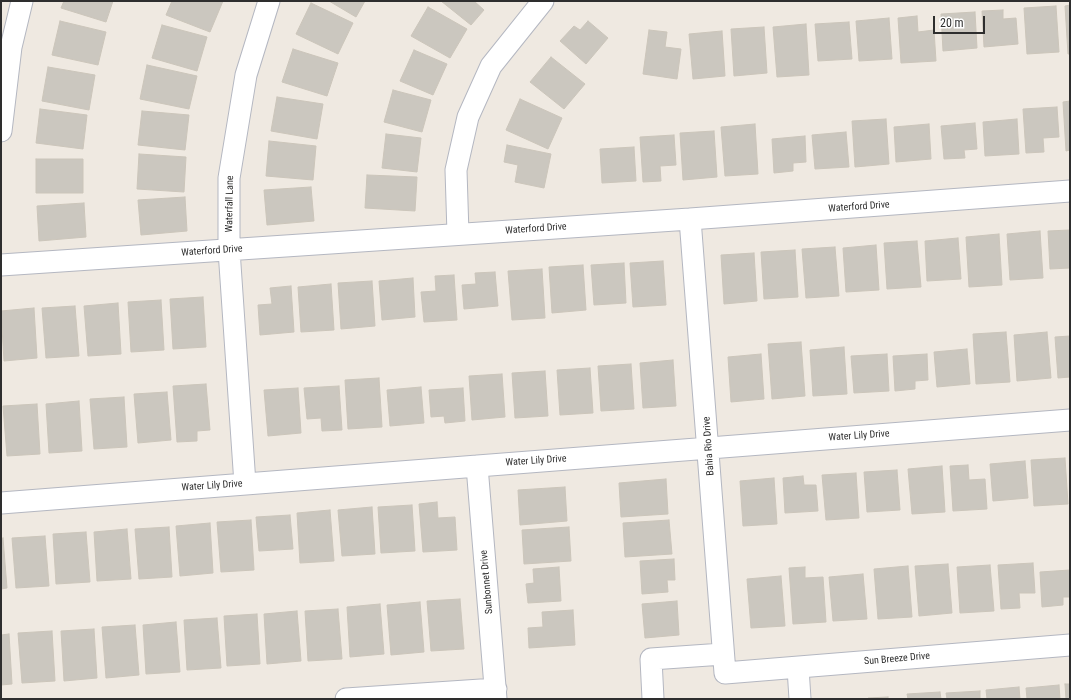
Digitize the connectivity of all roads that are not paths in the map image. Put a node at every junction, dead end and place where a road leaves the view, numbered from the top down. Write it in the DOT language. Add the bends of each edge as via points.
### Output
graph roads {
  1 [pos="22,1"];
  2 [pos="269,1"];
  3 [pos="543,1"];
  4 [pos="1,131"];
  5 [pos="1070,191"];
  6 [pos="690,219"];
  7 [pos="458,234"];
  8 [pos="229,250"];
  9 [pos="1,265"];
  10 [pos="1070,420"];
  11 [pos="709,448"];
  12 [pos="477,466"];
  13 [pos="245,484"];
  14 [pos="1,503"];
  15 [pos="1070,645"];
  16 [pos="724,663"];
  17 [pos="798,668"];
  18 [pos="496,694"];
  19 [pos="346,699"];
  20 [pos="654,699"];
  21 [pos="800,699"];
  1 -- 4 [label="street" via="10,47"];
  2 -- 8 [label="street, Waterfall Lane" via="243,89 229,178"];
  3 -- 7 [label="street" via="491,66 468,117 456,170"];
  5 -- 6 [label="street, Waterford Drive"];
  6 -- 7 [label="street, Waterford Drive"];
  6 -- 11 [label="street, Bahia Rio Drive"];
  7 -- 8 [label="street, Waterford Drive"];
  8 -- 9 [label="street, Waterford Drive"];
  8 -- 13 [label="street, Waterfall Lane"];
  10 -- 11 [label="street, Water Lily Drive"];
  11 -- 12 [label="street, Water Lily Drive"];
  11 -- 16 [label="street, Bahia Rio Drive"];
  12 -- 13 [label="street, Water Lily Drive"];
  12 -- 18 [label="street, Sunbonnet Drive"];
  13 -- 14 [label="street, Water Lily Drive"];
  15 -- 17 [label="street, Sun Breeze Drive"];
  16 -- 17 [label="street, Sun Breeze Drive"];
  16 -- 20 [label="street, Sun Breeze Drive" via="651,659"];
  17 -- 21 [label="street"];
  18 -- 19 [label="street"];
}
